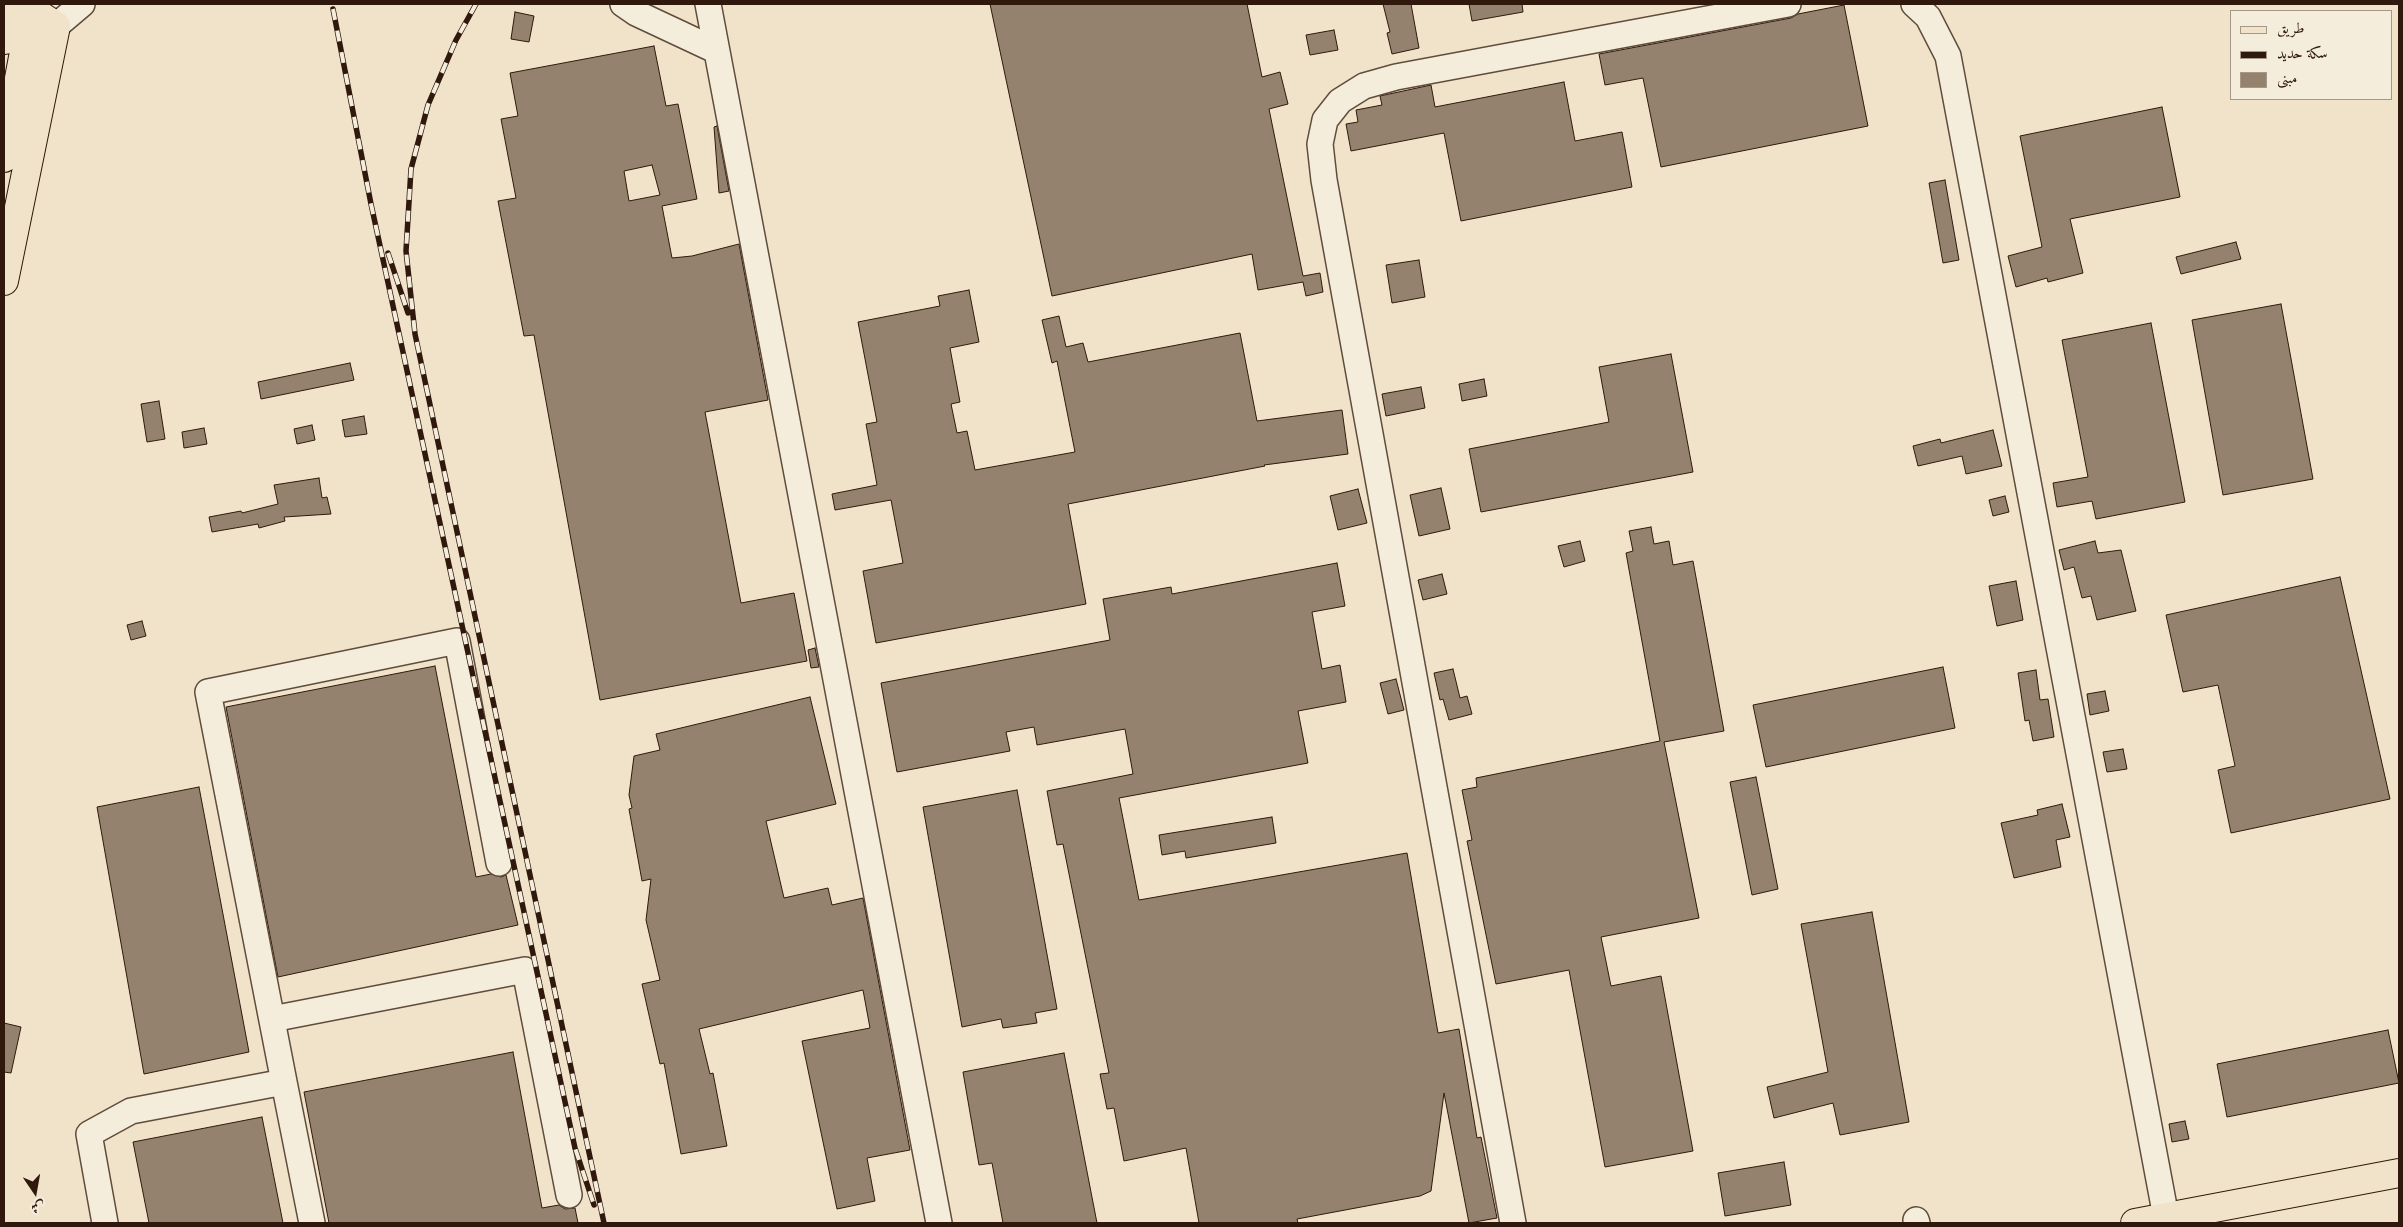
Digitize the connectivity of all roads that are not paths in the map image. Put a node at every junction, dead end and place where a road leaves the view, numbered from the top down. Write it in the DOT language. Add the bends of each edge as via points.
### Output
graph roads {
  1 [pos="82,4"];
  2 [pos="623,4"];
  3 [pos="708,4"];
  4 [pos="1788,4"];
  5 [pos="1914,4"];
  6 [pos="4,15"];
  7 [pos="58,15"];
  8 [pos="24,22"];
  9 [pos="715,50"];
  10 [pos="4,158"];
  11 [pos="4,281"];
  12 [pos="499,863"];
  13 [pos="272,1019"];
  14 [pos="284,1082"];
  15 [pos="2399,1173"];
  16 [pos="568,1195"];
  17 [pos="2166,1218"];
  18 [pos="105,1223"];
  19 [pos="312,1223"];
  20 [pos="939,1223"];
  21 [pos="1514,1223"];
  22 [pos="2135,1223"];
  1 -- 7 [label="street"];
  2 -- 9 [label="street"];
  3 -- 9 [label="street"];
  4 -- 21 [label="street" via="1364,86 1340,101 1325,120 1320,144 1324,180"];
  5 -- 17 [label="street" via="1928,17 1948,56 2125,1043"];
  6 -- 8 [label="main road"];
  7 -- 8 [label="main road"];
  7 -- 11 [label="main road"];
  8 -- 10 [label="main road"];
  9 -- 20 [label="street"];
  12 -- 13 [label="street" via="457,641 208,692"];
  13 -- 14 [label="street"];
  13 -- 16 [label="street" via="525,970"];
  14 -- 18 [label="street" via="131,1110 89,1134"];
  14 -- 19 [label="street"];
  15 -- 17 [label="main road"];
  17 -- 22 [label="main road"];
}
